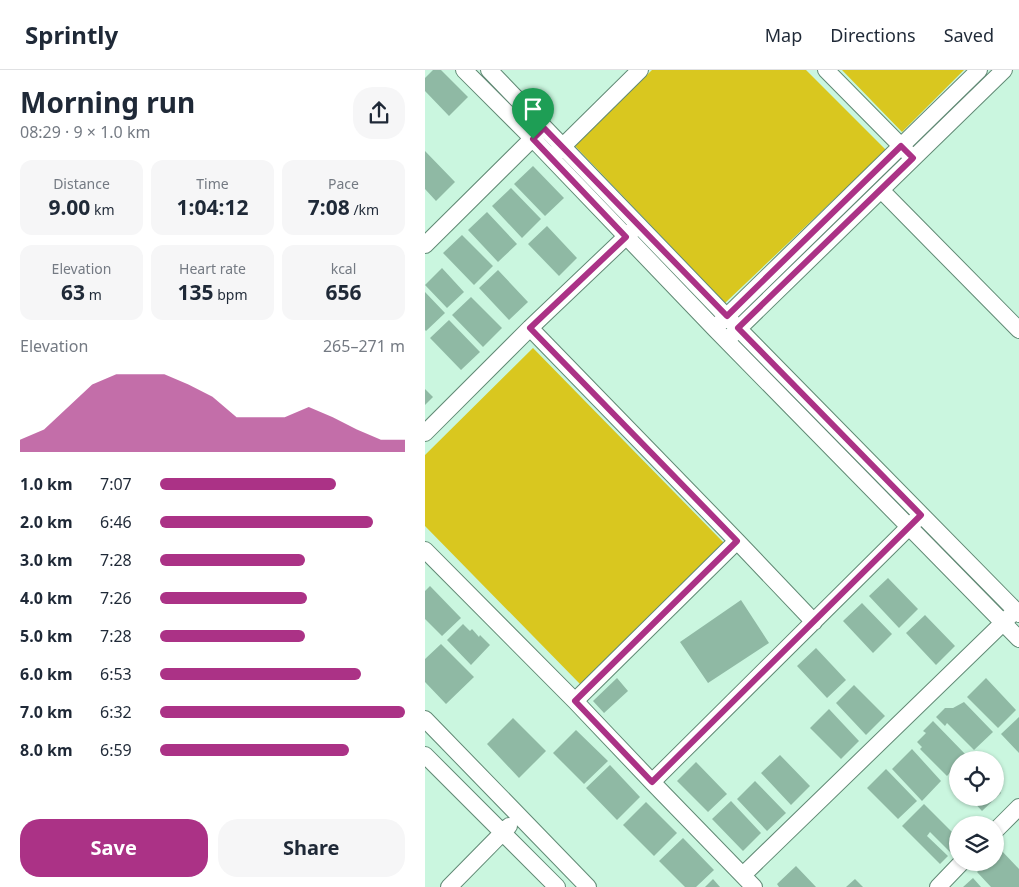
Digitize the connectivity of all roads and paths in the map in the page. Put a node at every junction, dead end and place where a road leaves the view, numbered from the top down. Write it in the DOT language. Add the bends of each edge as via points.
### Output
graph roads {
  1 [pos="465,70"];
  2 [pos="489,70"];
  3 [pos="640,70"];
  4 [pos="826,70"];
  5 [pos="979,70"];
  6 [pos="1004,70"];
  7 [pos="539,133"];
  8 [pos="901,146"];
  9 [pos="556,152"];
  10 [pos="913,158"];
  11 [pos="881,190"];
  12 [pos="638,225"];
  13 [pos="626,237"];
  14 [pos="425,245"];
  15 [pos="727,316"];
  16 [pos="530,328"];
  17 [pos="738,328"];
  18 [pos="715,329"];
  19 [pos="1019,330"];
  20 [pos="727,340"];
  21 [pos="425,433"];
  22 [pos="921,515"];
  23 [pos="910,527"];
  24 [pos="737,541"];
  25 [pos="425,550"];
  26 [pos="1017,612"];
  27 [pos="815,622"];
  28 [pos="1003,623"];
  29 [pos="1019,639"];
  30 [pos="575,701"];
  31 [pos="425,720"];
  32 [pos="425,755"];
  33 [pos="652,782"];
  34 [pos="1019,807"];
  35 [pos="519,816"];
  36 [pos="1004,822"];
  37 [pos="503,832"];
  38 [pos="954,871"];
  39 [pos="743,875"];
  40 [pos="449,887"];
  41 [pos="557,887"];
  42 [pos="588,887"];
  43 [pos="754,887"];
  44 [pos="937,887"];
  1 -- 7 [label="street"];
  2 -- 7 [label="street"];
  3 -- 9 [label="street"];
  4 -- 8 [label="street"];
  5 -- 8 [label="street"];
  6 -- 10 [label="street"];
  7 -- 9 [label="street"];
  7 -- 14 [label="street"];
  8 -- 10 [label="street"];
  8 -- 15 [label="street"];
  9 -- 12 [label="street"];
  9 -- 13 [label="street"];
  10 -- 11 [label="street"];
  11 -- 17 [label="street"];
  11 -- 19 [label="street"];
  12 -- 13 [label="street"];
  12 -- 15 [label="street"];
  13 -- 16 [label="street"];
  13 -- 18 [label="street"];
  15 -- 17 [label="street"];
  15 -- 18 [label="street"];
  16 -- 21 [label="street"];
  16 -- 24 [label="street"];
  17 -- 20 [label="street"];
  17 -- 22 [label="street"];
  18 -- 20 [label="street"];
  20 -- 23 [label="street"];
  22 -- 23 [label="street"];
  22 -- 26 [label="street"];
  23 -- 27 [label="street"];
  23 -- 28 [label="street"];
  24 -- 27 [label="street"];
  24 -- 30 [label="street"];
  25 -- 30 [label="street"];
  26 -- 28 [label="street"];
  27 -- 33 [label="street"];
  28 -- 29 [label="street"];
  28 -- 39 [label="street"];
  30 -- 33 [label="street"];
  31 -- 35 [label="street"];
  32 -- 37 [label="street"];
  33 -- 39 [label="street"];
  34 -- 36 [label="street"];
  35 -- 37 [label="street"];
  35 -- 42 [label="street"];
  37 -- 40 [label="street"];
  37 -- 41 [label="street"];
  38 -- 44 [label="street"];
  39 -- 43 [label="street"];
}
